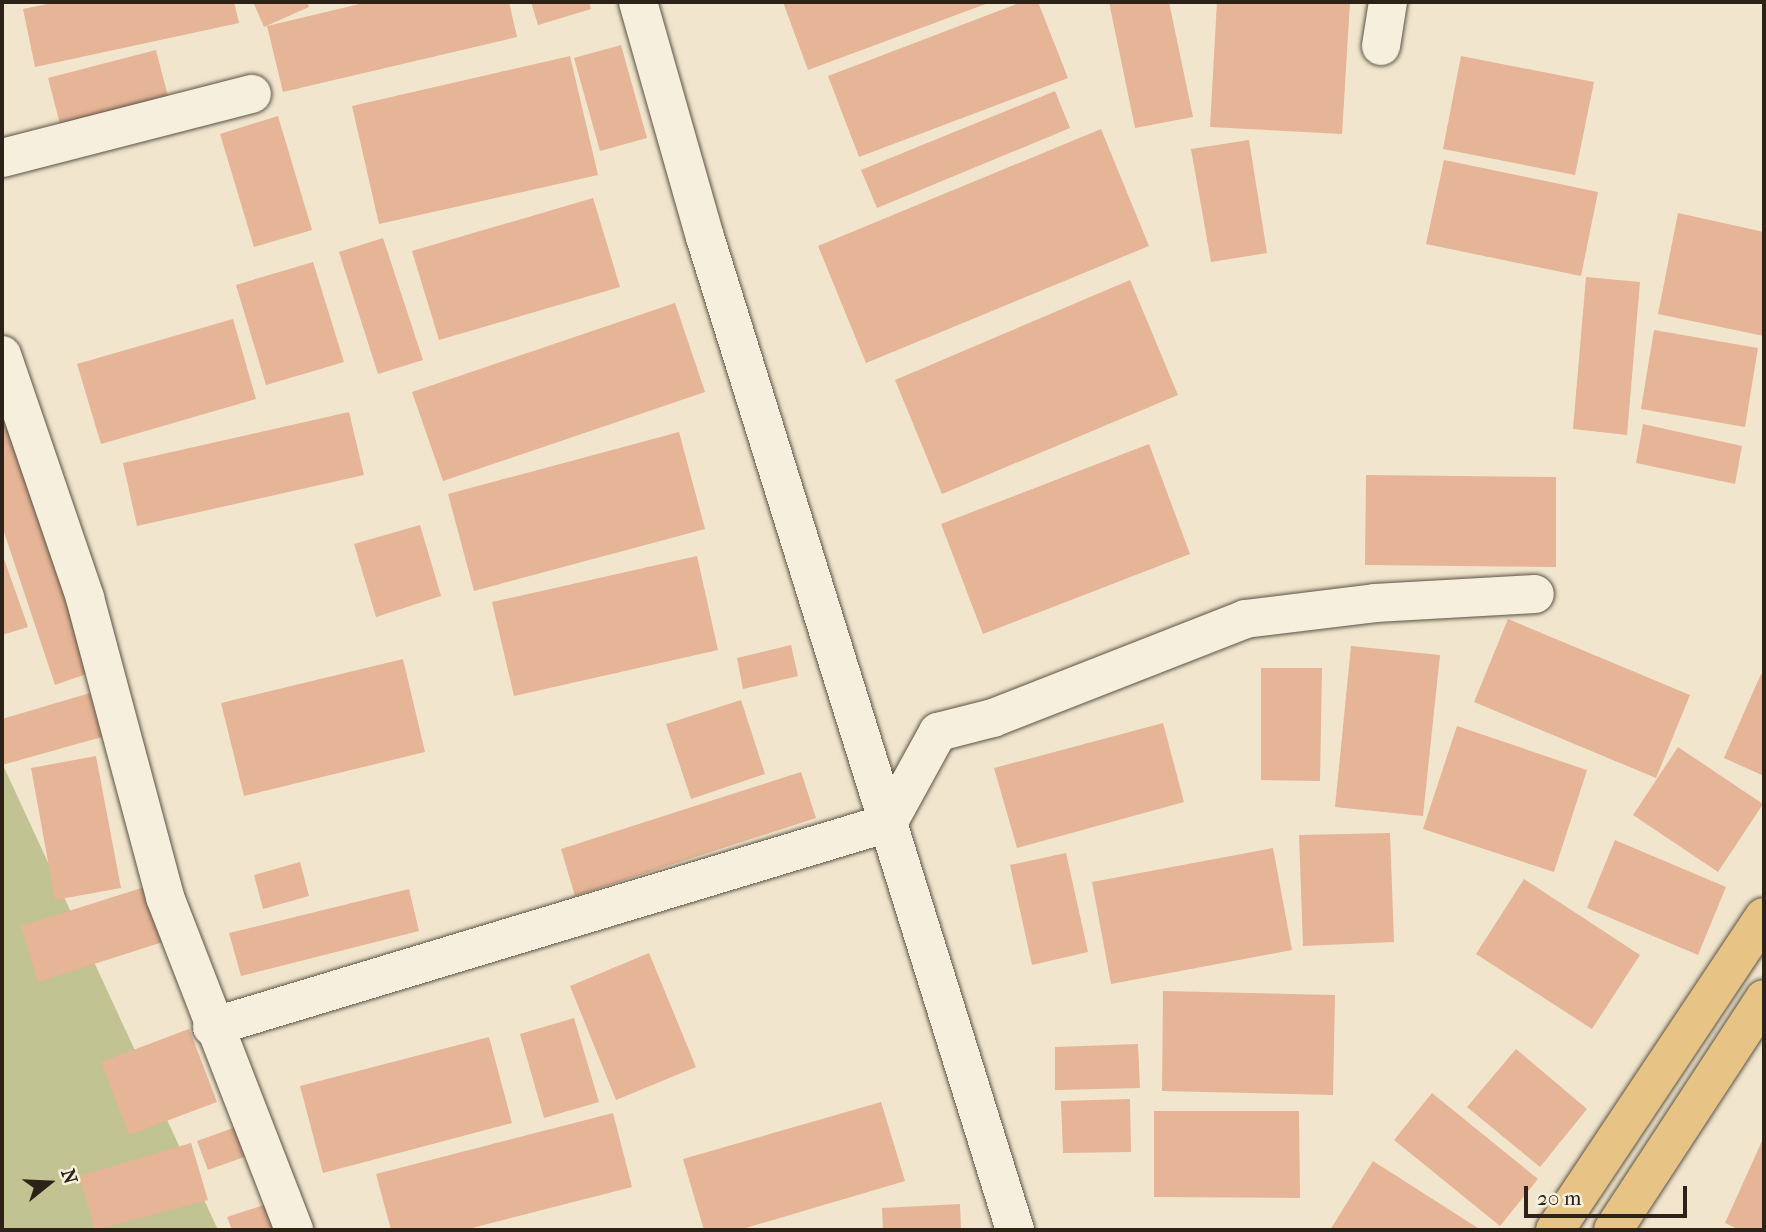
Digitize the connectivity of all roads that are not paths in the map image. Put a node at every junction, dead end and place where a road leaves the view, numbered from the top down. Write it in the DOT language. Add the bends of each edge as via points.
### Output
graph roads {
  1 [pos="638,2"];
  2 [pos="1388,2"];
  3 [pos="1381,46"];
  4 [pos="252,94"];
  5 [pos="2,158"];
  6 [pos="2,355"];
  7 [pos="1535,594"];
  8 [pos="888,824"];
  9 [pos="1764,918"];
  10 [pos="1764,999"];
  11 [pos="212,1027"];
  12 [pos="294,1230"];
  13 [pos="1015,1230"];
  14 [pos="1555,1230"];
  15 [pos="1613,1230"];
  1 -- 8 [label="street"];
  2 -- 3 [label="street"];
  4 -- 5 [label="street"];
  6 -- 11 [label="street" via="85,598 165,897"];
  7 -- 8 [label="street" via="1374,603 1245,619 993,718 938,732"];
  8 -- 11 [label="street"];
  8 -- 13 [label="street"];
  9 -- 14 [label="main road"];
  10 -- 15 [label="main road"];
  11 -- 12 [label="street"];
}
